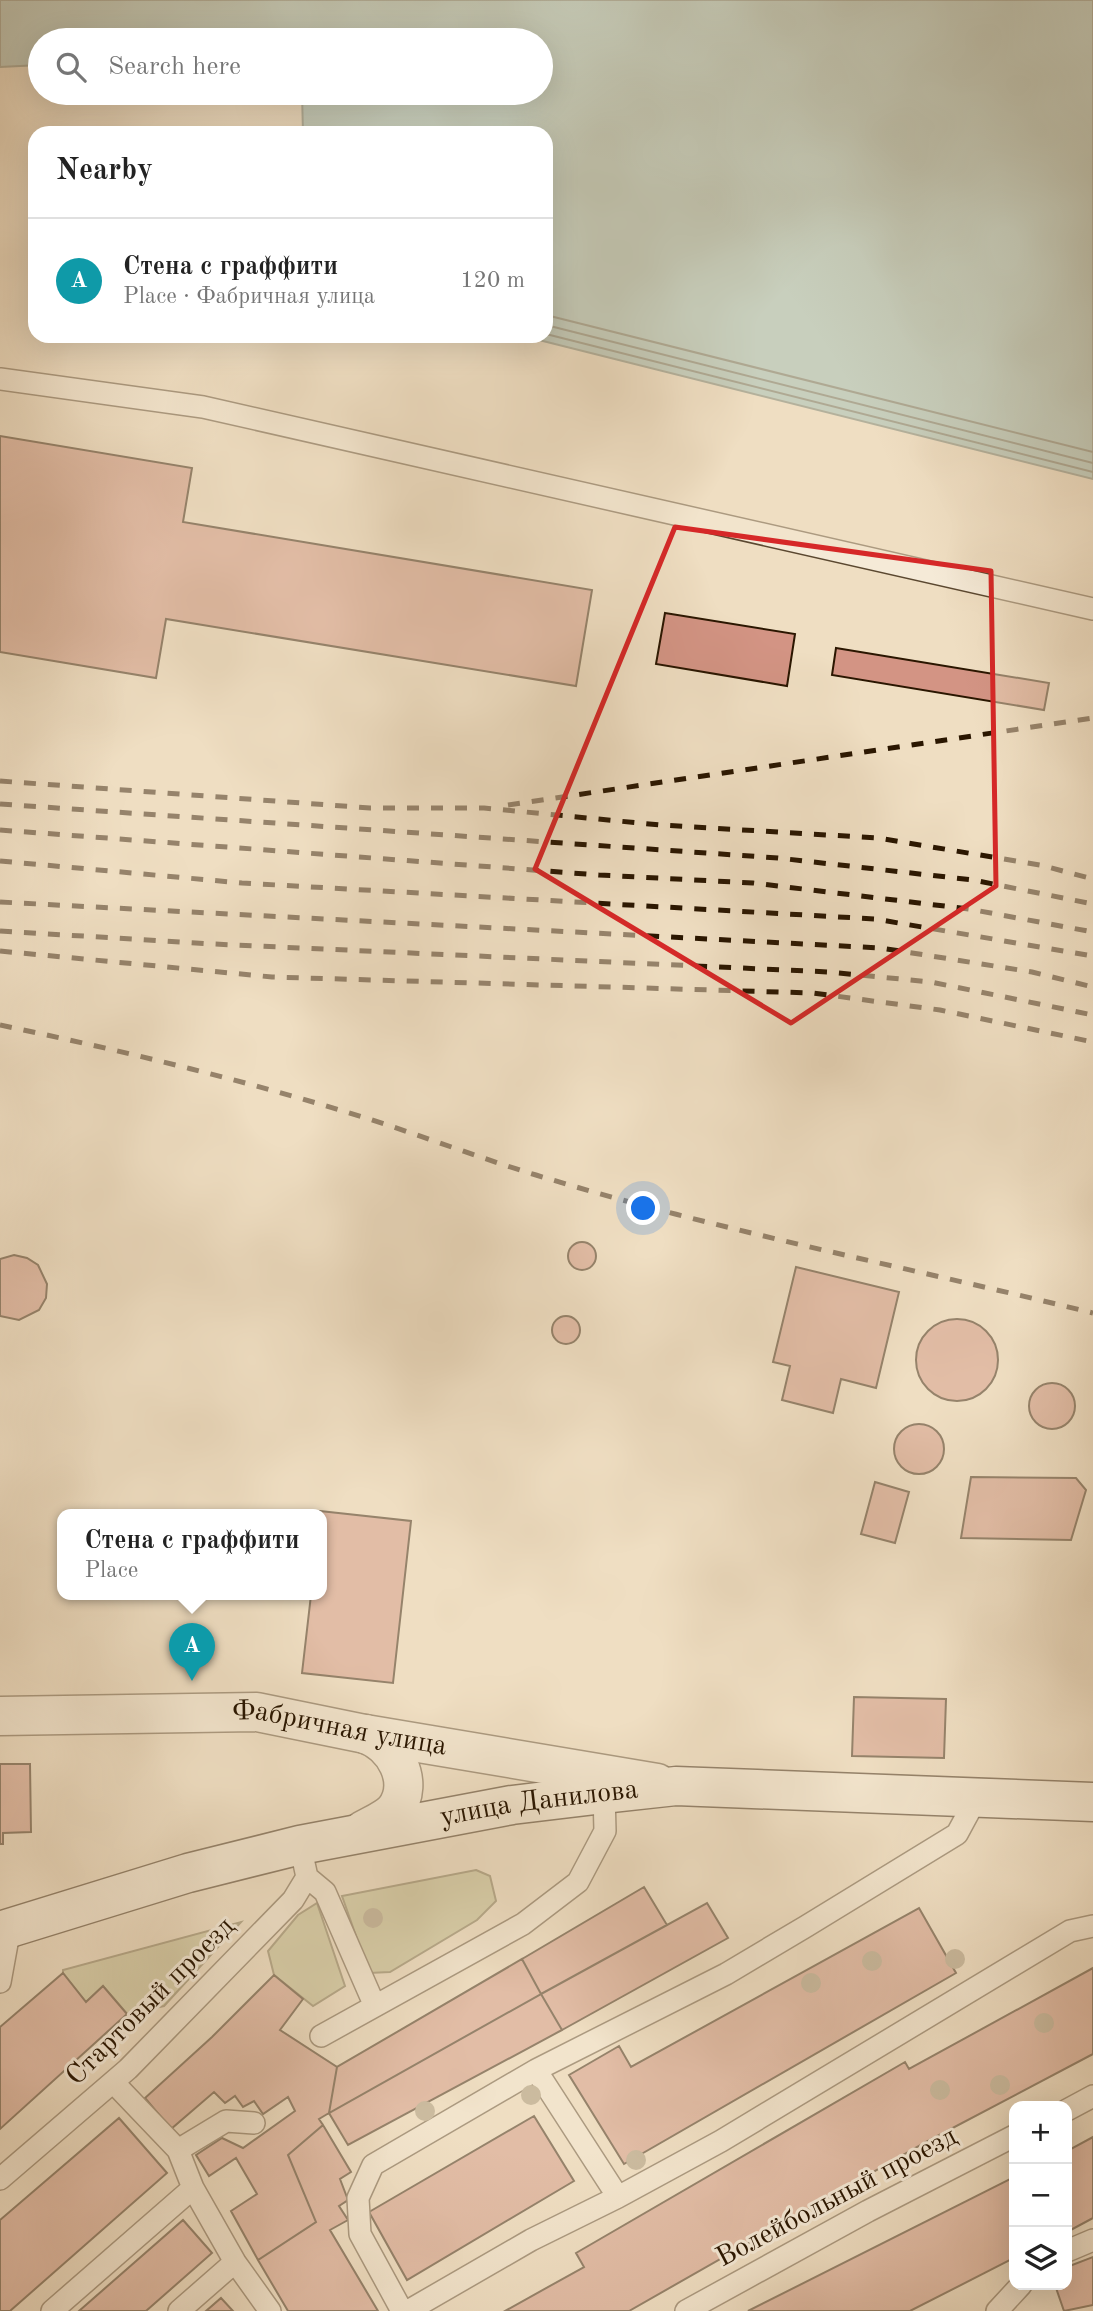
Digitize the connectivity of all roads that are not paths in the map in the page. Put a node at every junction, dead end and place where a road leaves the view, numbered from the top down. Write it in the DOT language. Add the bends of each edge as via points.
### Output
graph roads {
  1 [pos="0,379"];
  2 [pos="1093,609"];
  3 [pos="0,1716"];
  4 [pos="365,1734"];
  5 [pos="676,1786"];
  6 [pos="604,1794"];
  7 [pos="977,1797"];
  8 [pos="1093,1802"];
  9 [pos="362,1831"];
  10 [pos="304,1861"];
  11 [pos="1093,1926"];
  12 [pos="5,1929"];
  13 [pos="0,1982"];
  14 [pos="374,2004"];
  15 [pos="321,2036"];
  16 [pos="536,2070"];
  17 [pos="113,2082"];
  18 [pos="1093,2096"];
  19 [pos="1072,2107"];
  20 [pos="254,2123"];
  21 [pos="1009,2139"];
  22 [pos="178,2150"];
  23 [pos="0,2179"];
  24 [pos="193,2188"];
  25 [pos="618,2197"];
  26 [pos="1093,2240"];
  27 [pos="1072,2249"];
  28 [pos="235,2262"];
  29 [pos="1016,2290"];
  30 [pos="52,2311"];
  31 [pos="179,2311"];
  32 [pos="270,2311"];
  33 [pos="402,2311"];
  34 [pos="408,2311"];
  35 [pos="686,2311"];
  36 [pos="997,2311"];
  1 -- 2 [label="lane" via="203,407"];
  3 -- 4 [label="street, Фабричная улица" via="257,1712"];
  4 -- 5 [label="street, Фабричная улица"];
  4 -- 9 [label="street" via="393,1753 400,1765 402,1790 393,1813"];
  5 -- 6 [label="street, улица Данилова"];
  5 -- 7 [label="street, улица Данилова"];
  6 -- 9 [label="street, улица Данилова"];
  6 -- 14 [label="lane" via="605,1831 578,1882 523,1924"];
  7 -- 8 [label="street, улица Данилова"];
  7 -- 16 [label="lane" via="957,1834 726,1975"];
  9 -- 10 [label="street, улица Данилова"];
  10 -- 12 [label="street, улица Данилова" via="188,1873"];
  10 -- 14 [label="lane" via="325,1892"];
  10 -- 17 [label="lane, Стартовый проезд" via="293,1900"];
  11 -- 25 [label="lane" via="1070,1931 721,2141"];
  12 -- 13 [label="lane"];
  14 -- 15 [label="lane"];
  16 -- 25 [label="lane"];
  16 -- 33 [label="lane" via="373,2165 358,2198 360,2234"];
  17 -- 22 [label="lane"];
  17 -- 23 [label="lane, Стартовый проезд"];
  18 -- 19 [label="lane"];
  20 -- 22 [label="lane" via="226,2121"];
  21 -- 35 [label="lane, Волейбольный проезд"];
  22 -- 24 [label="lane"];
  24 -- 28 [label="lane"];
  24 -- 30 [label="lane"];
  25 -- 34 [label="lane" via="531,2240"];
  26 -- 27 [label="lane"];
  28 -- 31 [label="lane"];
  28 -- 32 [label="lane"];
  29 -- 36 [label="lane"];
}
